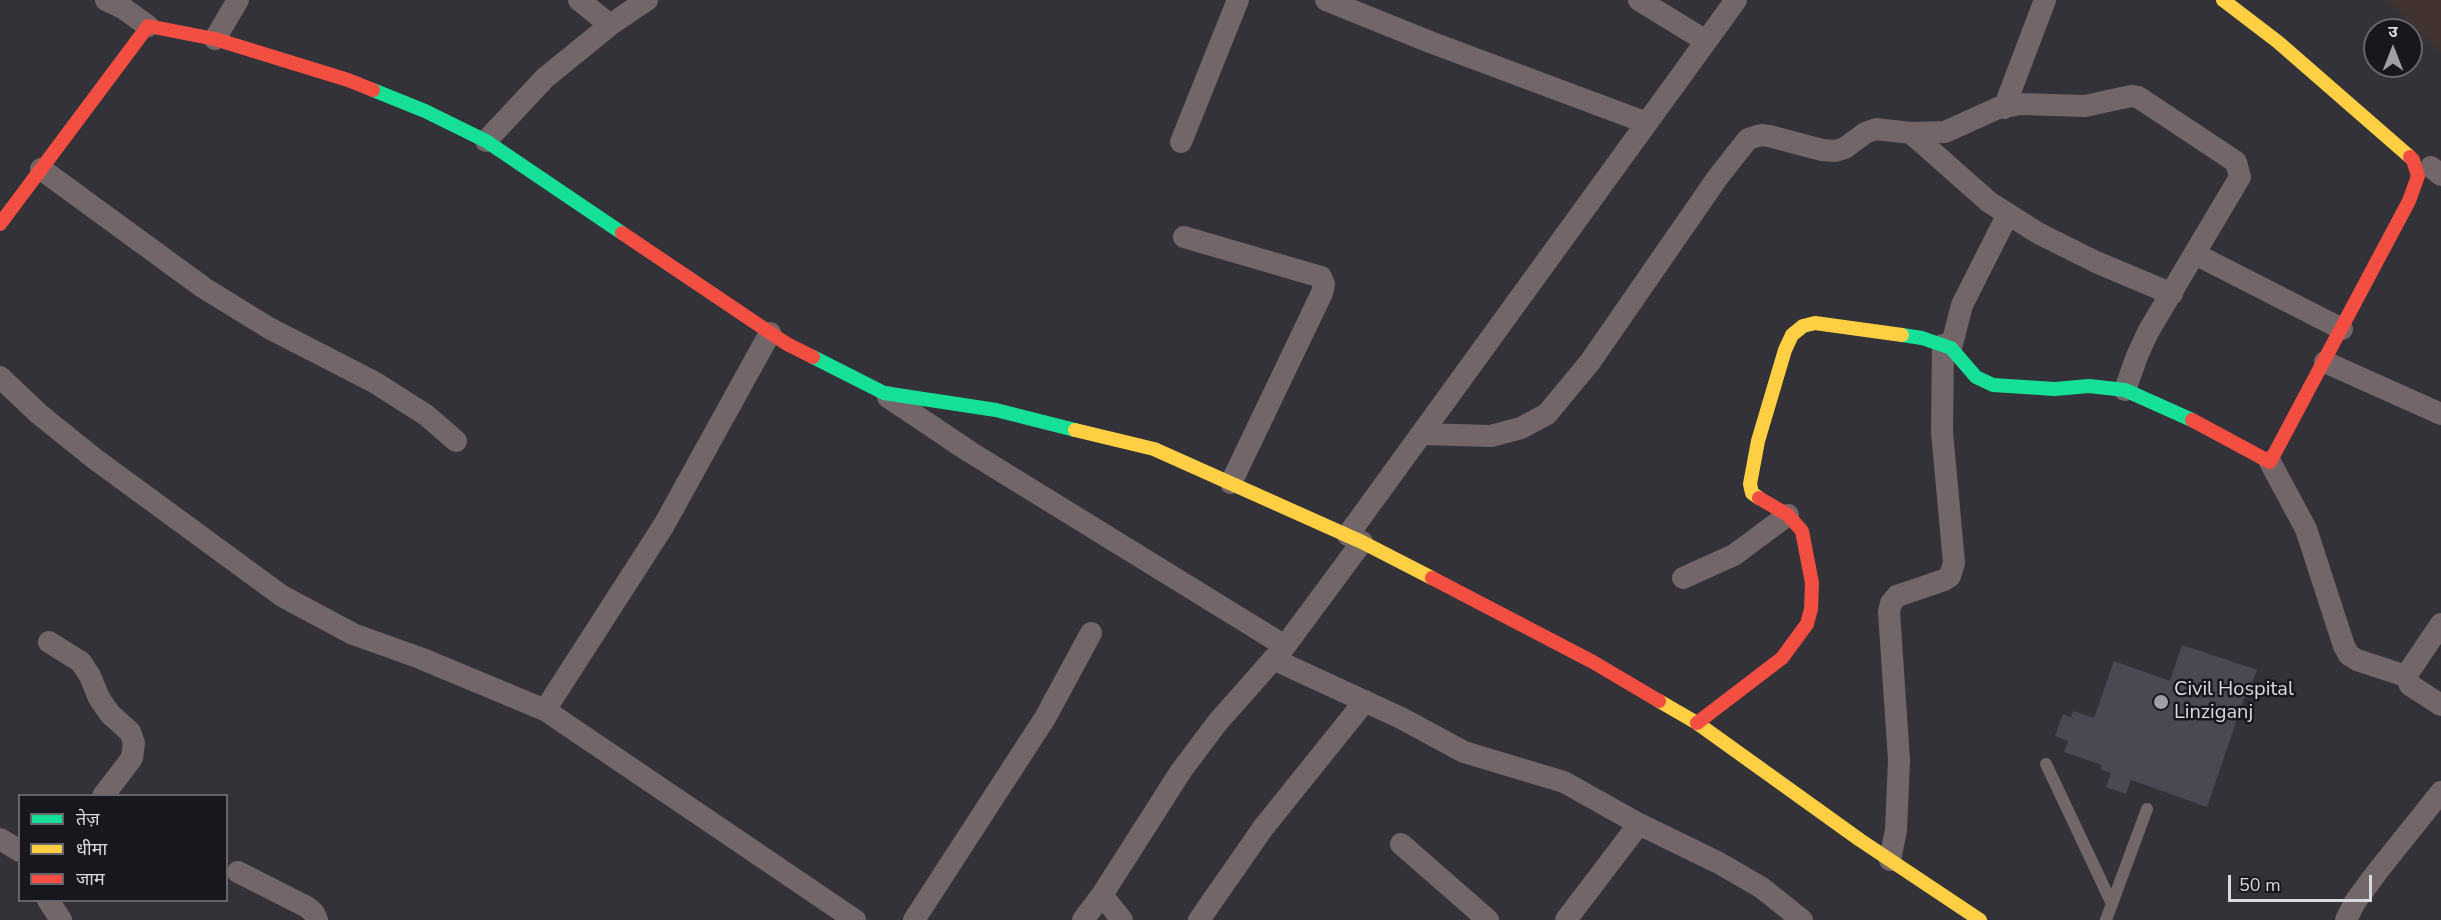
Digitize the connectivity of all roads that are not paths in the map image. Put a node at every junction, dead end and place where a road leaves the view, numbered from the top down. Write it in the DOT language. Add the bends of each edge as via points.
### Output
graph roads {
  1 [pos="106,0"];
  2 [pos="238,0"];
  3 [pos="579,0"];
  4 [pos="647,0"];
  5 [pos="1238,0"];
  6 [pos="1326,0"];
  7 [pos="1639,0"];
  8 [pos="1736,0"];
  9 [pos="2045,0"];
  10 [pos="2223,0"];
  11 [pos="148,26"];
  12 [pos="610,26"];
  13 [pos="215,39"];
  14 [pos="1706,41"];
  15 [pos="2004,108"];
  16 [pos="1647,123"];
  17 [pos="1911,133"];
  18 [pos="486,141"];
  19 [pos="1181,142"];
  20 [pos="41,169"];
  21 [pos="2008,214"];
  22 [pos="0,224"];
  23 [pos="1184,237"];
  24 [pos="2195,254"];
  25 [pos="2172,294"];
  26 [pos="2342,329"];
  27 [pos="770,333"];
  28 [pos="1947,346"];
  29 [pos="2325,362"];
  30 [pos="0,377"];
  31 [pos="877,390"];
  32 [pos="2125,390"];
  33 [pos="2441,414"];
  34 [pos="1421,434"];
  35 [pos="456,441"];
  36 [pos="2270,462"];
  37 [pos="1231,483"];
  38 [pos="1788,515"];
  39 [pos="1355,538"];
  40 [pos="1683,578"];
  41 [pos="2441,624"];
  42 [pos="1091,633"];
  43 [pos="49,642"];
  44 [pos="1279,653"];
  45 [pos="2406,676"];
  46 [pos="1365,701"];
  47 [pos="2441,705"];
  48 [pos="545,710"];
  49 [pos="1696,723"];
  50 [pos="2046,764"];
  51 [pos="2441,792"];
  52 [pos="104,794"];
  53 [pos="2148,809"];
  54 [pos="1639,824"];
  55 [pos="0,839"];
  56 [pos="1401,844"];
  57 [pos="18,850"];
  58 [pos="1890,860"];
  59 [pos="238,872"];
  60 [pos="1102,895"];
  61 [pos="49,902"];
  62 [pos="2112,904"];
  63 [pos="1954,913"];
  64 [pos="61,920"];
  65 [pos="317,920"];
  66 [pos="855,920"];
  67 [pos="914,920"];
  68 [pos="1083,920"];
  69 [pos="1122,920"];
  70 [pos="1199,920"];
  71 [pos="1488,920"];
  72 [pos="1566,920"];
  73 [pos="1802,920"];
  74 [pos="1980,920"];
  75 [pos="2106,920"];
  76 [pos="2346,920"];
  1 -- 11 [label="street"];
  2 -- 13 [label="street"];
  3 -- 12 [label="street"];
  4 -- 12 [label="street"];
  5 -- 19 [label="street"];
  6 -- 16 [label="street"];
  7 -- 14 [label="street"];
  8 -- 14 [label="street"];
  9 -- 15 [label="street"];
  10 -- 26 [label="street" via="2296,58 2415,164 2418,176 2409,201"];
  11 -- 13 [label="street"];
  11 -- 20 [label="street"];
  12 -- 18 [label="street" via="545,78"];
  13 -- 18 [label="street" via="348,80"];
  14 -- 16 [label="street"];
  15 -- 17 [label="street" via="1945,132"];
  15 -- 24 [label="street" via="2021,104 2085,106 2138,97 2236,162 2241,177"];
  16 -- 34 [label="street"];
  17 -- 21 [label="street"];
  17 -- 34 [label="street" via="1876,129 1835,151 1769,136 1748,139 1590,362 1547,414 1521,428 1491,436"];
  18 -- 27 [label="street"];
  20 -- 22 [label="street"];
  20 -- 35 [label="street" via="204,288 269,328 374,382 426,415"];
  21 -- 25 [label="street" via="2096,262"];
  21 -- 28 [label="street" via="1962,305"];
  23 -- 37 [label="street" via="1321,278 1324,285"];
  24 -- 25 [label="street"];
  24 -- 26 [label="street"];
  25 -- 32 [label="street" via="2148,332"];
  26 -- 29 [label="street"];
  27 -- 31 [label="street"];
  27 -- 48 [label="street" via="664,525"];
  28 -- 32 [label="street" via="1976,377 1993,385"];
  28 -- 38 [label="street" via="1922,338 1815,323 1792,335 1758,441 1750,484 1752,493"];
  28 -- 58 [label="street" via="1942,432 1954,563 1950,576 1897,596 1889,612 1899,760 1896,830"];
  29 -- 33 [label="street"];
  29 -- 36 [label="street"];
  30 -- 48 [label="street" via="95,459 282,596 353,634"];
  31 -- 37 [label="street" via="996,410 1154,449"];
  31 -- 44 [label="street"];
  32 -- 36 [label="street"];
  34 -- 39 [label="street"];
  36 -- 45 [label="street" via="2306,529 2343,646 2357,660"];
  37 -- 39 [label="street"];
  38 -- 40 [label="street" via="1734,555"];
  38 -- 49 [label="street" via="1802,531 1812,583 1807,624 1782,658"];
  39 -- 44 [label="street"];
  39 -- 49 [label="street" via="1593,662"];
  41 -- 45 [label="street"];
  42 -- 67 [label="street" via="1045,718"];
  43 -- 52 [label="street" via="81,662 99,698 130,732 134,743 132,758"];
  44 -- 46 [label="street"];
  44 -- 60 [label="street" via="1181,771"];
  45 -- 47 [label="street" via="2410,685"];
  46 -- 54 [label="street" via="1464,752 1564,782"];
  46 -- 70 [label="street" via="1263,828"];
  48 -- 66 [label="street"];
  49 -- 58 [label="street"];
  50 -- 62 [label="lane"];
  51 -- 76 [label="street" via="2371,880"];
  53 -- 62 [label="lane"];
  54 -- 72 [label="street"];
  54 -- 73 [label="street" via="1753,883"];
  55 -- 57 [label="street"];
  56 -- 71 [label="street"];
  58 -- 63 [label="street"];
  59 -- 65 [label="street" via="307,907"];
  60 -- 68 [label="street"];
  60 -- 69 [label="street"];
  61 -- 64 [label="street"];
  62 -- 75 [label="lane"];
  63 -- 74 [label="street"];
}
